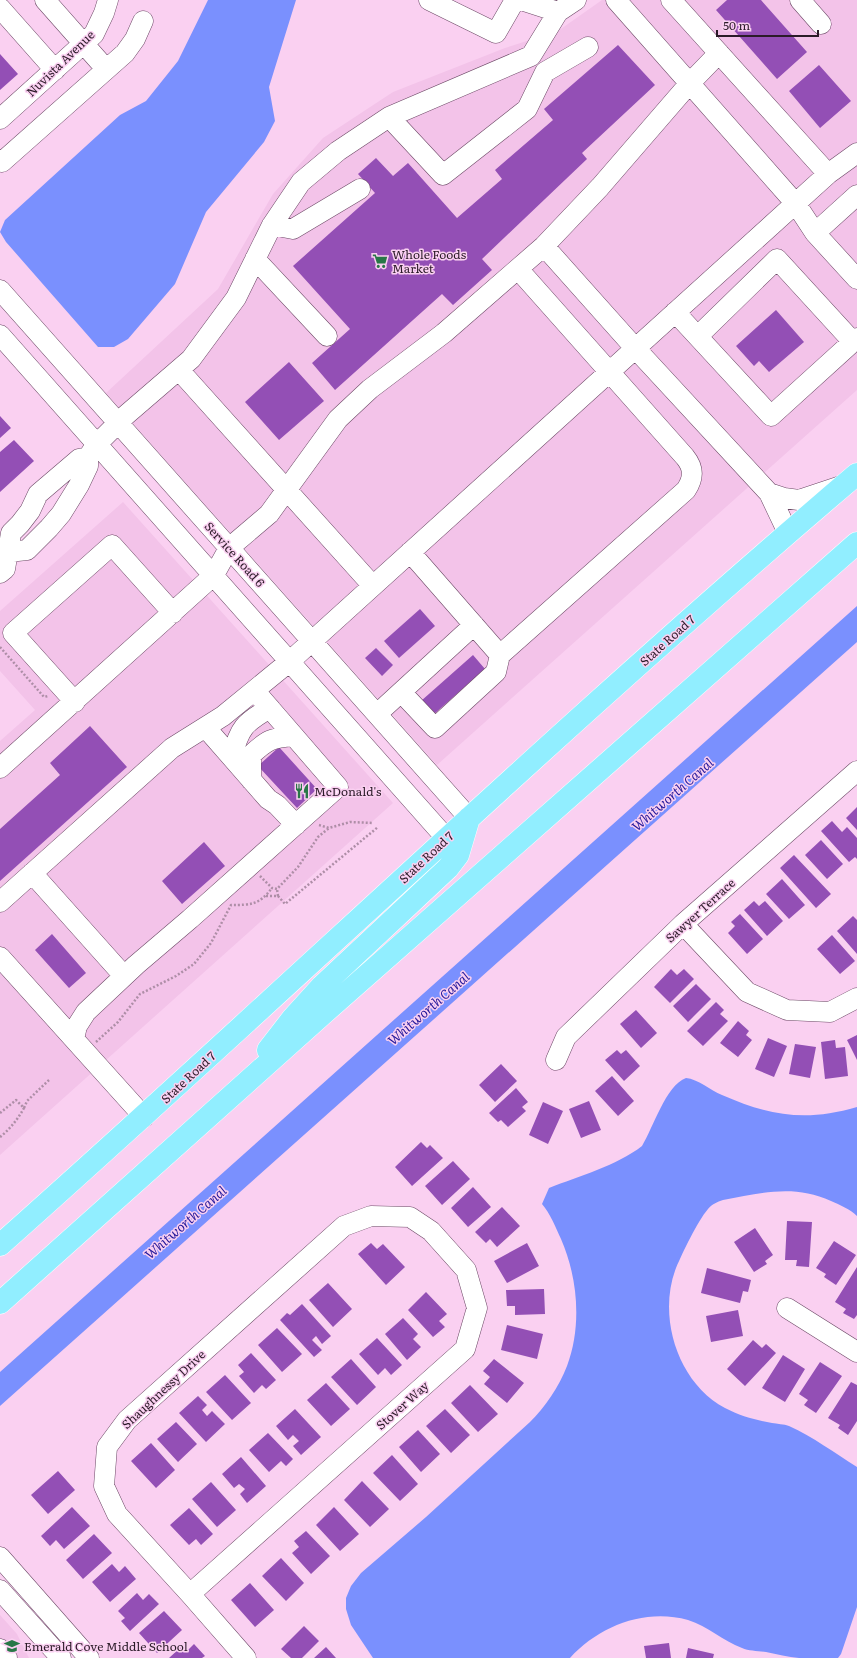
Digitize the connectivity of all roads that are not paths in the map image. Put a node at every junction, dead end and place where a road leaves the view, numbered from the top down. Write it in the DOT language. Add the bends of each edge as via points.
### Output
graph roads {
  1 [pos="8,0"];
  2 [pos="45,0"];
  3 [pos="429,0"];
  4 [pos="515,0"];
  5 [pos="521,0"];
  6 [pos="576,0"];
  7 [pos="616,0"];
  8 [pos="671,0"];
  9 [pos="800,0"];
  10 [pos="105,2"];
  11 [pos="0,7"];
  12 [pos="558,12"];
  13 [pos="143,21"];
  14 [pos="821,24"];
  15 [pos="84,44"];
  16 [pos="588,47"];
  17 [pos="719,53"];
  18 [pos="531,56"];
  19 [pos="106,69"];
  20 [pos="55,70"];
  21 [pos="545,72"];
  22 [pos="689,84"];
  23 [pos="389,117"];
  24 [pos="0,119"];
  25 [pos="857,153"];
  26 [pos="0,160"];
  27 [pos="828,174"];
  28 [pos="360,188"];
  29 [pos="857,194"];
  30 [pos="796,204"];
  31 [pos="272,224"];
  32 [pos="815,233"];
  33 [pos="760,236"];
  34 [pos="544,246"];
  35 [pos="255,259"];
  36 [pos="777,259"];
  37 [pos="518,269"];
  38 [pos="857,279"];
  39 [pos="0,290"];
  40 [pos="675,312"];
  41 [pos="0,335"];
  42 [pos="327,336"];
  43 [pos="698,336"];
  44 [pos="855,340"];
  45 [pos="635,348"];
  46 [pos="179,370"];
  47 [pos="608,372"];
  48 [pos="117,424"];
  49 [pos="92,451"];
  50 [pos="851,479"];
  51 [pos="287,489"];
  52 [pos="769,493"];
  53 [pos="30,511"];
  54 [pos="49,528"];
  55 [pos="788,533"];
  56 [pos="857,542"];
  57 [pos="4,546"];
  58 [pos="229,548"];
  59 [pos="410,552"];
  60 [pos="0,574"];
  61 [pos="214,575"];
  62 [pos="373,586"];
  63 [pos="173,613"];
  64 [pos="474,625"];
  65 [pos="313,641"];
  66 [pos="500,654"];
  67 [pos="289,662"];
  68 [pos="255,691"];
  69 [pos="401,692"];
  70 [pos="75,702"];
  71 [pos="270,708"];
  72 [pos="377,714"];
  73 [pos="206,728"];
  74 [pos="290,736"];
  75 [pos="241,756"];
  76 [pos="0,768"];
  77 [pos="857,771"];
  78 [pos="468,818"];
  79 [pos="296,824"];
  80 [pos="446,838"];
  81 [pos="32,873"];
  82 [pos="0,902"];
  83 [pos="683,924"];
  84 [pos="0,957"];
  85 [pos="124,976"];
  86 [pos="857,998"];
  87 [pos="83,1042"];
  88 [pos="556,1060"];
  89 [pos="237,1091"];
  90 [pos="144,1117"];
  91 [pos="371,1216"];
  92 [pos="0,1245"];
  93 [pos="0,1303"];
  94 [pos="787,1308"];
  95 [pos="857,1352"];
  96 [pos="0,1557"];
  97 [pos="0,1590"];
  98 [pos="190,1594"];
  99 [pos="61,1658"];
  100 [pos="89,1658"];
  101 [pos="246,1658"];
  1 -- 11 [label="street"];
  2 -- 15 [label="street"];
  3 -- 4 [label="street" via="496,33"];
  5 -- 12 [label="street"];
  6 -- 12 [label="street"];
  7 -- 22 [label="street"];
  8 -- 17 [label="street"];
  9 -- 14 [label="street"];
  10 -- 15 [label="street, Nuvista Avenue" via="94,34"];
  11 -- 20 [label="street"];
  12 -- 18 [label="street"];
  13 -- 19 [label="street" via="135,39"];
  15 -- 19 [label="street"];
  15 -- 20 [label="street, Nuvista Avenue"];
  16 -- 21 [label="street"];
  17 -- 22 [label="street"];
  17 -- 27 [label="street"];
  18 -- 21 [label="street"];
  18 -- 23 [label="street"];
  19 -- 26 [label="street" via="2,162"];
  20 -- 24 [label="street, Nuvista Avenue"];
  21 -- 23 [label="street" via="527,109 443,175"];
  22 -- 30 [label="street"];
  22 -- 34 [label="street" via="600,188"];
  23 -- 31 [label="street" via="338,151 301,182"];
  25 -- 27 [label="street"];
  27 -- 30 [label="street"];
  28 -- 31 [label="street" via="293,229"];
  29 -- 32 [label="street"];
  30 -- 32 [label="street"];
  30 -- 33 [label="street"];
  31 -- 35 [label="street"];
  32 -- 38 [label="street"];
  33 -- 36 [label="street"];
  33 -- 40 [label="street"];
  34 -- 37 [label="street"];
  34 -- 45 [label="street"];
  35 -- 42 [label="street"];
  35 -- 46 [label="street" via="236,298 191,359"];
  36 -- 43 [label="street"];
  36 -- 44 [label="street"];
  37 -- 47 [label="street"];
  37 -- 51 [label="street" via="444,333 370,389 338,419"];
  39 -- 48 [label="street, Service Road 6"];
  40 -- 43 [label="street"];
  40 -- 45 [label="street"];
  41 -- 49 [label="street"];
  43 -- 44 [label="street" via="772,416"];
  45 -- 47 [label="street"];
  45 -- 52 [label="street"];
  46 -- 48 [label="street"];
  46 -- 51 [label="street"];
  47 -- 59 [label="street"];
  47 -- 66 [label="street" via="689,463 692,470 690,484"];
  48 -- 49 [label="street"];
  48 -- 58 [label="street, Service Road 6"];
  49 -- 53 [label="street" via="50,482 38,494"];
  49 -- 54 [label="street" via="79,485"];
  49 -- 61 [label="street"];
  50 -- 52 [label="street" via="799,500"];
  50 -- 55 [label="main road, State Road 7"];
  51 -- 58 [label="street" via="269,514"];
  51 -- 62 [label="street"];
  52 -- 55 [label="street"];
  53 -- 54 [label="street"];
  53 -- 57 [label="street" via="10,533"];
  54 -- 57 [label="street" via="26,550"];
  55 -- 78 [label="main road, State Road 7"];
  56 -- 89 [label="main road"];
  57 -- 60 [label="street" via="5,569"];
  58 -- 61 [label="street"];
  58 -- 65 [label="street, Service Road 6"];
  59 -- 62 [label="street"];
  59 -- 64 [label="street"];
  61 -- 63 [label="street"];
  61 -- 67 [label="street"];
  62 -- 65 [label="street"];
  63 -- 70 [label="street"];
  63 -- 70 [label="street" via="112,545 13,633"];
  64 -- 66 [label="street"];
  64 -- 69 [label="street"];
  65 -- 67 [label="street"];
  65 -- 72 [label="street, Service Road 6"];
  66 -- 69 [label="street" via="496,672 434,728"];
  67 -- 68 [label="street"];
  67 -- 80 [label="street"];
  68 -- 71 [label="street"];
  68 -- 73 [label="street"];
  69 -- 72 [label="street"];
  70 -- 76 [label="street"];
  71 -- 74 [label="street"];
  71 -- 75 [label="street" via="243,727 236,742"];
  72 -- 78 [label="street, Service Road 6"];
  73 -- 75 [label="street"];
  73 -- 81 [label="street" via="172,748"];
  74 -- 75 [label="street" via="265,742"];
  74 -- 79 [label="street" via="338,787"];
  75 -- 79 [label="street" via="251,780"];
  77 -- 83 [label="street, Sawyer Terrace"];
  78 -- 80 [label="main road, State Road 7"];
  78 -- 89 [label="main road" via="458,855 448,868 322,986 292,1019"];
  79 -- 85 [label="street"];
  80 -- 90 [label="main road, State Road 7"];
  81 -- 82 [label="street"];
  81 -- 85 [label="street"];
  83 -- 86 [label="street" via="747,992 787,1010 830,1012"];
  83 -- 88 [label="street, Sawyer Terrace" via="566,1037"];
  84 -- 87 [label="street"];
  85 -- 87 [label="street" via="86,1012 77,1026"];
  87 -- 90 [label="street"];
  89 -- 93 [label="main road"];
  90 -- 92 [label="main road, State Road 7"];
  91 -- 98 [label="street, Shaughnessy Drive" via="344,1226 127,1420 107,1447 104,1486 117,1514"];
  91 -- 98 [label="street, Stover Way" via="410,1217 431,1231 466,1270 477,1308 464,1349"];
  94 -- 95 [label="street"];
  96 -- 100 [label="street"];
  97 -- 99 [label="street"];
  98 -- 101 [label="street, Shaughnessy Drive"];
}
